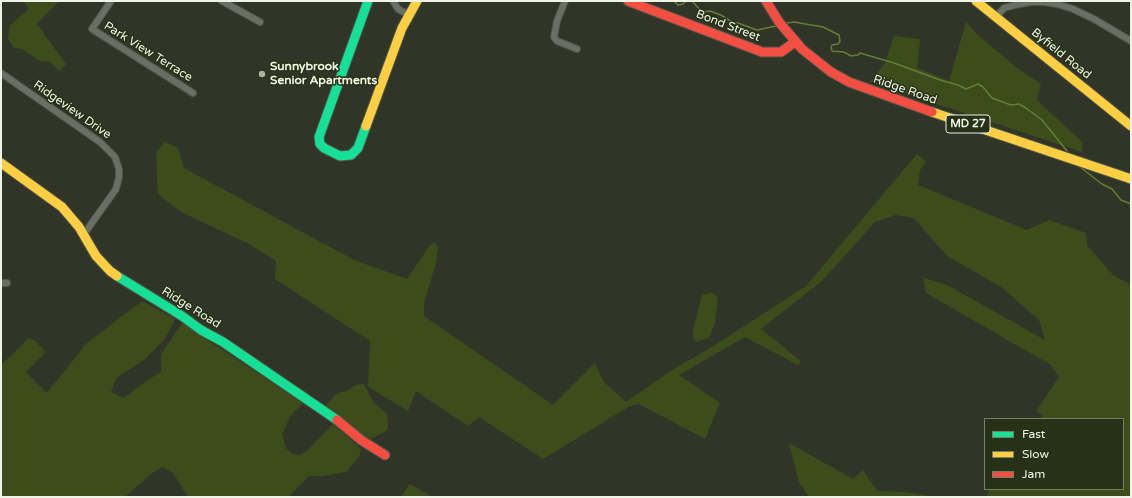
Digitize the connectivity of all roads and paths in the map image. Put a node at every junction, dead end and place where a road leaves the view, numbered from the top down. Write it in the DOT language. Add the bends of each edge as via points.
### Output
graph roads {
  1 [pos="111,1"];
  2 [pos="222,1"];
  3 [pos="368,1"];
  4 [pos="393,1"];
  5 [pos="417,1"];
  6 [pos="565,1"];
  7 [pos="628,1"];
  8 [pos="766,1"];
  9 [pos="976,1"];
  10 [pos="409,15"];
  11 [pos="996,17"];
  12 [pos="260,22"];
  13 [pos="1131,41"];
  14 [pos="795,42"];
  15 [pos="577,49"];
  16 [pos="1,73"];
  17 [pos="193,93"];
  18 [pos="1131,126"];
  19 [pos="1,163"];
  20 [pos="1131,179"];
  21 [pos="84,234"];
  22 [pos="385,456"];
  1 -- 17 [label="street, Park View Terrace" via="92,29"];
  2 -- 12 [label="street"];
  3 -- 10 [label="main road" via="319,136 322,146 329,151 344,156 356,151"];
  4 -- 10 [label="street" via="398,9"];
  5 -- 10 [label="main road"];
  6 -- 15 [label="street" via="554,37 557,41"];
  7 -- 14 [label="main road, Bond Street" via="762,52 781,52"];
  8 -- 14 [label="main road, MD 27"];
  9 -- 11 [label="main road, Byfield Road"];
  11 -- 13 [label="street" via="1004,8 1015,5 1030,2 1050,3 1073,9"];
  11 -- 18 [label="main road, Byfield Road"];
  14 -- 20 [label="main road, Ridge Road / MD 27" via="827,69 857,85"];
  16 -- 21 [label="street, Ridgeview Drive" via="100,142 115,157 119,169 116,189"];
  19 -- 21 [label="main road, Ridge Road" via="62,207"];
  21 -- 22 [label="main road, Ridge Road" via="96,256 110,271 223,342"];
}
